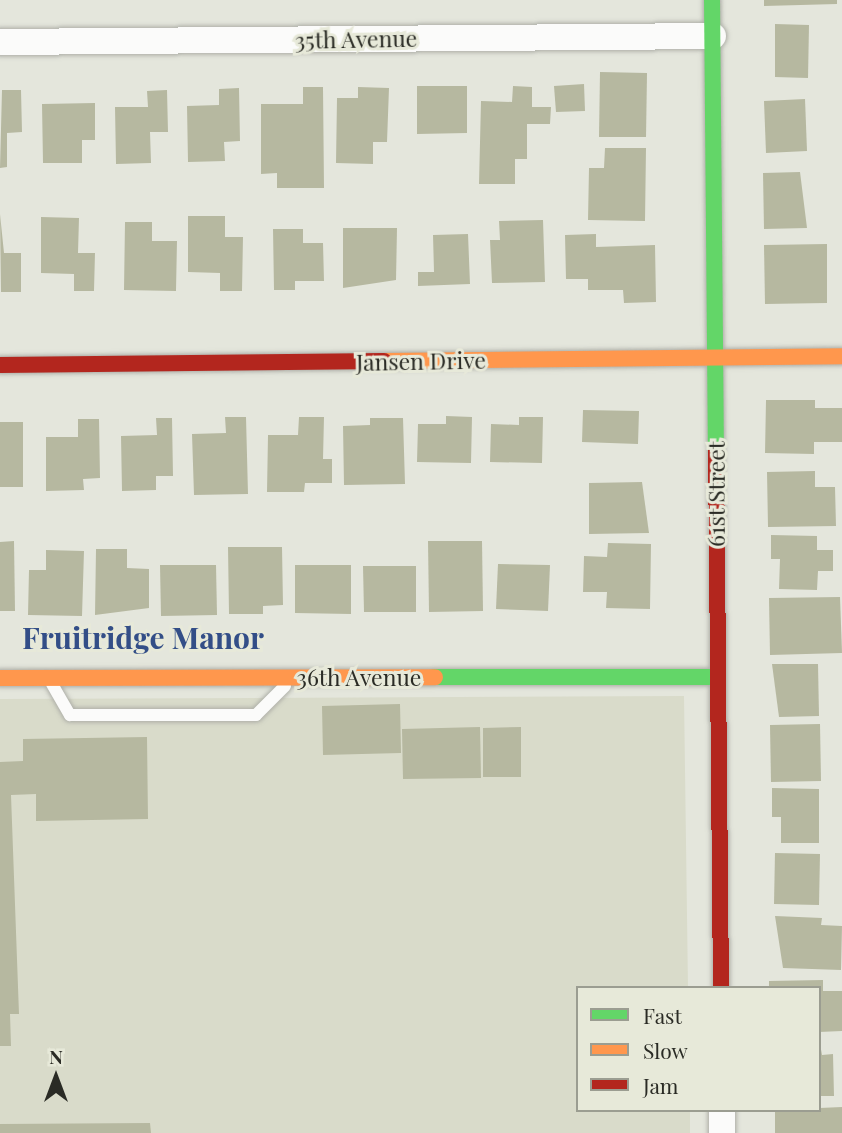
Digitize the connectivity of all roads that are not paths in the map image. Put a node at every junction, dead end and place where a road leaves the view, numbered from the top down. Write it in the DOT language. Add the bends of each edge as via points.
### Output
graph roads {
  1 [pos="712,0"];
  2 [pos="713,36"];
  3 [pos="0,42"];
  4 [pos="842,356"];
  5 [pos="715,357"];
  6 [pos="0,365"];
  7 [pos="718,677"];
  8 [pos="0,678"];
  9 [pos="48,678"];
  10 [pos="294,678"];
  11 [pos="721,986"];
  12 [pos="722,1112"];
  13 [pos="722,1133"];
  1 -- 2 [label="street, 61st Street"];
  2 -- 3 [label="street, 35th Avenue"];
  2 -- 5 [label="street, 61st Street"];
  4 -- 5 [label="street, Jansen Drive"];
  5 -- 6 [label="street, Jansen Drive"];
  5 -- 7 [label="street, 61st Street"];
  7 -- 10 [label="street, 36th Avenue"];
  7 -- 11 [label="street, 61st Street"];
  8 -- 9 [label="street, 36th Avenue"];
  9 -- 10 [label="street, 36th Avenue"];
  9 -- 10 [label="lane" via="70,715 256,715"];
  12 -- 13 [label="street"];
}
